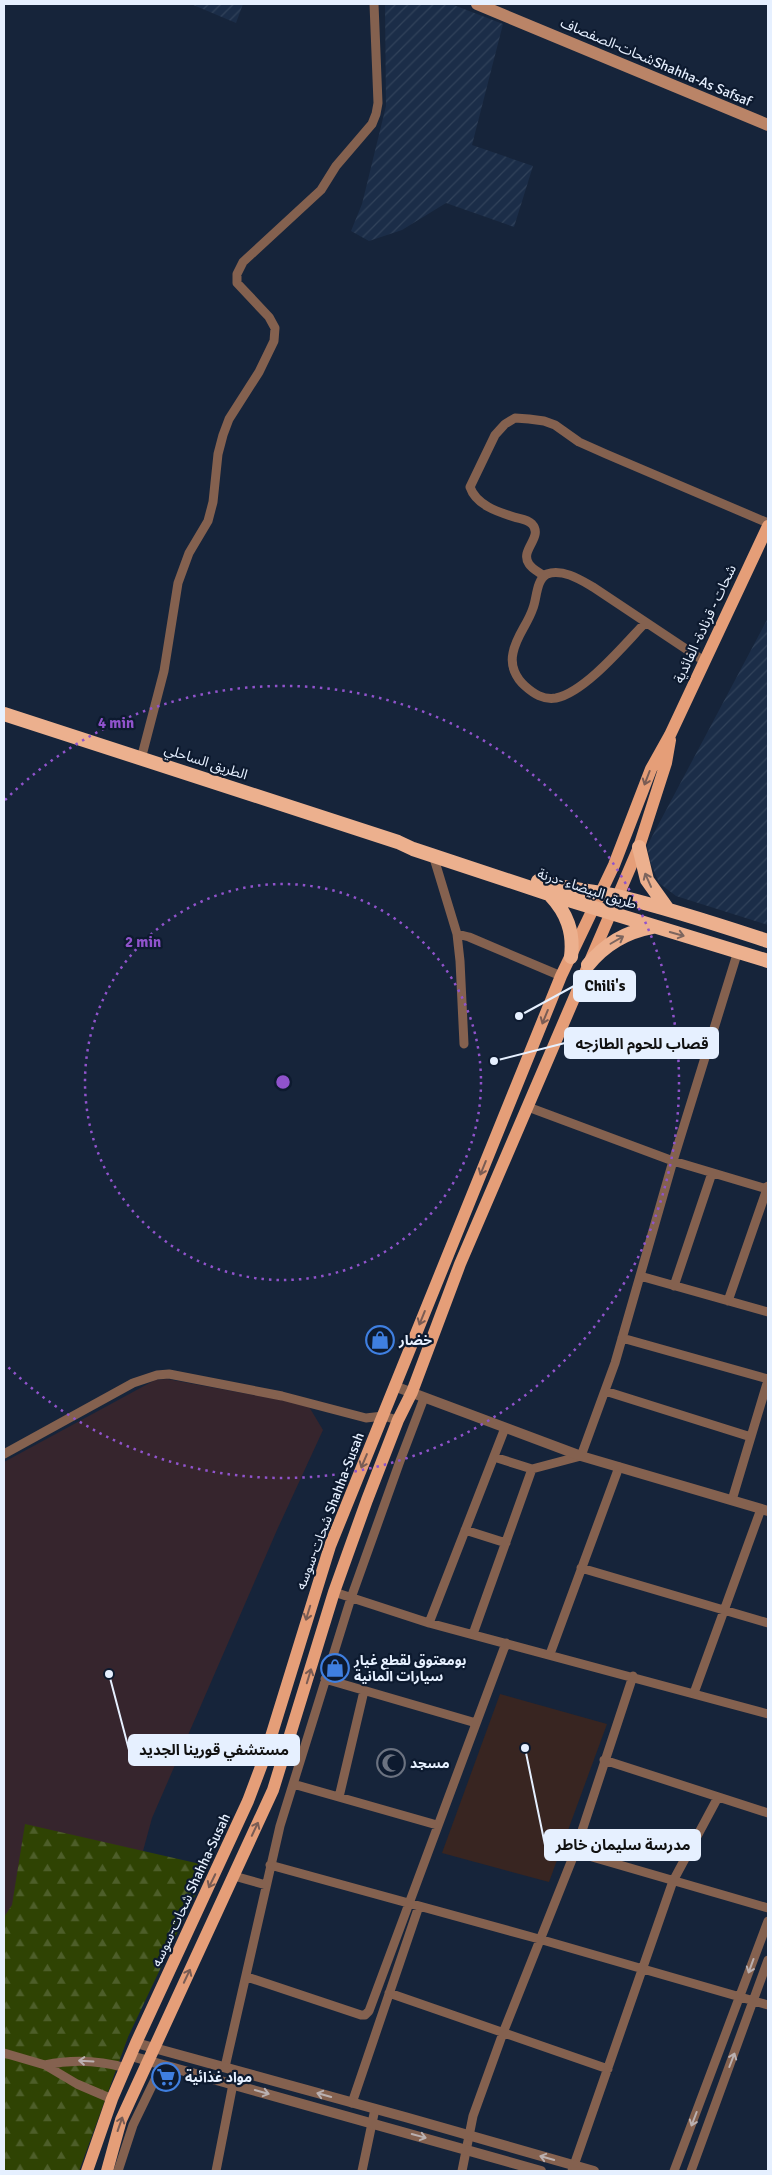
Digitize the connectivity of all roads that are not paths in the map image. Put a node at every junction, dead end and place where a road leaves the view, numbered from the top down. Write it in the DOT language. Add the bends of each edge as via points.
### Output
graph roads {
  1 [pos="374,4"];
  2 [pos="477,4"];
  3 [pos="768,125"];
  4 [pos="768,524"];
  5 [pos="544,576"];
  6 [pos="645,623"];
  7 [pos="704,661"];
  8 [pos="4,714"];
  9 [pos="670,735"];
  10 [pos="142,758"];
  11 [pos="398,842"];
  12 [pos="639,847"];
  13 [pos="433,855"];
  14 [pos="549,894"];
  15 [pos="601,894"];
  16 [pos="619,896"];
  17 [pos="594,908"];
  18 [pos="667,908"];
  19 [pos="611,914"];
  20 [pos="654,927"];
  21 [pos="457,934"];
  22 [pos="768,941"];
  23 [pos="738,951"];
  24 [pos="571,956"];
  25 [pos="768,961"];
  26 [pos="588,965"];
  27 [pos="562,976"];
  28 [pos="464,1044"];
  29 [pos="528,1107"];
  30 [pos="674,1161"];
  31 [pos="712,1172"];
  32 [pos="767,1188"];
  33 [pos="640,1276"];
  34 [pos="674,1286"];
  35 [pos="728,1301"];
  36 [pos="768,1312"];
  37 [pos="622,1338"];
  38 [pos="768,1379"];
  39 [pos="394,1386"];
  40 [pos="605,1391"];
  41 [pos="412,1392"];
  42 [pos="424,1398"];
  43 [pos="383,1416"];
  44 [pos="398,1420"];
  45 [pos="505,1428"];
  46 [pos="751,1438"];
  47 [pos="4,1454"];
  48 [pos="581,1456"];
  49 [pos="494,1457"];
  50 [pos="619,1467"];
  51 [pos="532,1469"];
  52 [pos="732,1500"];
  53 [pos="765,1510"];
  54 [pos="465,1530"];
  55 [pos="506,1543"];
  56 [pos="582,1568"];
  57 [pos="334,1592"];
  58 [pos="351,1598"];
  59 [pos="724,1610"];
  60 [pos="768,1622"];
  61 [pos="429,1623"];
  62 [pos="473,1634"];
  63 [pos="506,1643"];
  64 [pos="550,1654"];
  65 [pos="632,1676"];
  66 [pos="325,1679"];
  67 [pos="364,1691"];
  68 [pos="694,1694"];
  69 [pos="768,1714"];
  70 [pos="476,1724"];
  71 [pos="604,1760"];
  72 [pos="294,1784"];
  73 [pos="340,1797"];
  74 [pos="718,1797"];
  75 [pos="768,1813"];
  76 [pos="437,1825"];
  77 [pos="575,1852"];
  78 [pos="270,1865"];
  79 [pos="234,1876"];
  80 [pos="673,1881"];
  81 [pos="266,1885"];
  82 [pos="409,1903"];
  83 [pos="419,1906"];
  84 [pos="768,1908"];
  85 [pos="768,1921"];
  86 [pos="539,1939"];
  87 [pos="768,1960"];
  88 [pos="642,1968"];
  89 [pos="247,1977"];
  90 [pos="389,1994"];
  91 [pos="739,1997"];
  92 [pos="754,2002"];
  93 [pos="768,2005"];
  94 [pos="503,2033"];
  95 [pos="136,2043"];
  96 [pos="154,2048"];
  97 [pos="4,2053"];
  98 [pos="148,2061"];
  99 [pos="129,2062"];
  100 [pos="162,2064"];
  101 [pos="45,2065"];
  102 [pos="225,2067"];
  103 [pos="608,2069"];
  104 [pos="234,2084"];
  105 [pos="112,2099"];
  106 [pos="352,2103"];
  107 [pos="376,2109"];
  108 [pos="372,2123"];
  109 [pos="468,2135"];
  110 [pos="466,2149"];
  111 [pos="572,2168"];
  112 [pos="87,2171"];
  113 [pos="107,2171"];
  114 [pos="118,2171"];
  115 [pos="216,2171"];
  116 [pos="362,2171"];
  117 [pos="462,2171"];
  118 [pos="541,2171"];
  119 [pos="594,2171"];
  120 [pos="674,2171"];
  121 [pos="691,2171"];
  1 -- 10 [label="street" via="378,103 372,124 336,166 321,190 243,262 237,274 237,283 269,317 275,328 274,341 223,435 208,520 189,552 178,583 164,671"];
  2 -- 3 [label="main road, شحات-الصفصافShahha-As Safsaf"];
  4 -- 5 [label="street" via="579,442 555,425 515,418 495,435 470,487 477,499 490,508 528,520 533,525 536,530 527,552 528,563"];
  4 -- 7 [label="main road, شحات - قرنادة- الفائدية"];
  5 -- 6 [label="street" via="558,572 576,578"];
  5 -- 6 [label="street" via="512,654 516,675 535,695 554,698 569,694 600,670"];
  6 -- 7 [label="street"];
  7 -- 9 [label="main road, شحات - قرنادة- الفائدية"];
  8 -- 10 [label="highway, الطريق الساحلي"];
  9 -- 12 [label="main road" via="666,763"];
  9 -- 15 [label="main road, شحات-سوسه Shahha-Susah, one-way" via="651,768"];
  10 -- 11 [label="highway, الطريق الساحلي"];
  11 -- 13 [label="highway, طريق البيضاء -درنة"];
  11 -- 15 [label="highway, طريق البيضاء -درنة" via="433,849 561,888"];
  12 -- 16 [label="main road"];
  18 -- 12 [label="highway, one-way" via="647,880"];
  13 -- 14 [label="highway, طريق البيضاء -درنة"];
  13 -- 21 [label="street"];
  14 -- 17 [label="highway, طريق البيضاء -درنة"];
  14 -- 24 [label="highway" via="569,922"];
  15 -- 16 [label="highway, طريق البيضاء -درنة"];
  15 -- 17 [label="main road, شحات-سوسه Shahha-Susah"];
  16 -- 18 [label="highway, طريق البيضاء -درنة"];
  16 -- 19 [label="main road"];
  17 -- 19 [label="highway, طريق البيضاء -درنة"];
  17 -- 24 [label="main road, شحات-سوسه Shahha-Susah"];
  18 -- 22 [label="highway, طريق البيضاء -درنة"];
  19 -- 20 [label="highway, طريق البيضاء -درنة"];
  19 -- 26 [label="main road"];
  20 -- 23 [label="highway, طريق البيضاء -درنة, one-way"];
  26 -- 20 [label="highway, one-way" via="617,939"];
  21 -- 27 [label="street"];
  21 -- 28 [label="street"];
  23 -- 25 [label="highway, طريق البيضاء -درنة"];
  23 -- 30 [label="street"];
  24 -- 27 [label="main road, شحات-سوسه Shahha-Susah"];
  26 -- 29 [label="main road"];
  27 -- 39 [label="main road, شحات-سوسه Shahha-Susah, one-way"];
  29 -- 30 [label="street"];
  29 -- 41 [label="main road" via="460,1264"];
  30 -- 31 [label="street"];
  30 -- 33 [label="street"];
  31 -- 32 [label="street"];
  31 -- 34 [label="street"];
  32 -- 35 [label="street"];
  33 -- 34 [label="street"];
  33 -- 37 [label="street"];
  34 -- 35 [label="street"];
  35 -- 36 [label="street"];
  37 -- 38 [label="street"];
  37 -- 40 [label="street"];
  38 -- 46 [label="street"];
  39 -- 41 [label="street"];
  39 -- 43 [label="main road, شحات-سوسه Shahha-Susah"];
  40 -- 46 [label="street"];
  40 -- 48 [label="street"];
  41 -- 42 [label="street"];
  41 -- 44 [label="main road"];
  42 -- 45 [label="street"];
  42 -- 58 [label="street"];
  43 -- 44 [label="street"];
  43 -- 47 [label="street" via="366,1418 282,1396 163,1374 144,1378 109,1395"];
  43 -- 95 [label="main road, شحات-سوسه Shahha-Susah, one-way" via="330,1546 248,1801"];
  44 -- 57 [label="main road"];
  45 -- 48 [label="street"];
  45 -- 49 [label="street"];
  46 -- 52 [label="street"];
  48 -- 50 [label="street"];
  48 -- 51 [label="street"];
  49 -- 51 [label="street"];
  49 -- 54 [label="street"];
  50 -- 52 [label="street"];
  50 -- 56 [label="street"];
  51 -- 55 [label="street"];
  52 -- 53 [label="street"];
  53 -- 59 [label="street"];
  54 -- 55 [label="street"];
  54 -- 61 [label="street"];
  55 -- 62 [label="street"];
  56 -- 59 [label="street"];
  56 -- 64 [label="street"];
  57 -- 58 [label="street"];
  79 -- 57 [label="main road, one-way" via="275,1783"];
  58 -- 61 [label="street"];
  58 -- 66 [label="street"];
  59 -- 60 [label="street"];
  59 -- 68 [label="street"];
  61 -- 62 [label="street"];
  62 -- 63 [label="street"];
  63 -- 64 [label="street"];
  63 -- 70 [label="street"];
  64 -- 65 [label="street"];
  65 -- 68 [label="street"];
  65 -- 71 [label="street"];
  66 -- 67 [label="street"];
  66 -- 72 [label="street"];
  67 -- 70 [label="street"];
  67 -- 73 [label="street"];
  68 -- 69 [label="street"];
  70 -- 76 [label="street"];
  71 -- 74 [label="street"];
  71 -- 77 [label="street"];
  72 -- 73 [label="street"];
  72 -- 78 [label="street"];
  73 -- 76 [label="street"];
  74 -- 75 [label="street"];
  74 -- 80 [label="street"];
  76 -- 82 [label="street"];
  77 -- 80 [label="street"];
  77 -- 86 [label="street"];
  78 -- 81 [label="street"];
  78 -- 82 [label="street"];
  79 -- 81 [label="street"];
  96 -- 79 [label="main road, one-way"];
  80 -- 84 [label="street"];
  80 -- 88 [label="street"];
  81 -- 89 [label="street"];
  82 -- 83 [label="street"];
  82 -- 89 [label="street" via="372,2004 365,2014"];
  83 -- 86 [label="street"];
  83 -- 90 [label="street"];
  85 -- 91 [label="street, one-way"];
  86 -- 88 [label="street"];
  86 -- 94 [label="street"];
  87 -- 92 [label="street"];
  88 -- 91 [label="street"];
  88 -- 103 [label="street"];
  89 -- 102 [label="street"];
  90 -- 94 [label="street"];
  90 -- 106 [label="street"];
  91 -- 92 [label="street"];
  91 -- 120 [label="street, one-way"];
  92 -- 93 [label="street"];
  121 -- 92 [label="street, one-way"];
  94 -- 103 [label="street"];
  94 -- 109 [label="street"];
  95 -- 96 [label="street"];
  95 -- 99 [label="main road, شحات-سوسه Shahha-Susah"];
  96 -- 98 [label="main road"];
  96 -- 102 [label="street"];
  97 -- 101 [label="street"];
  98 -- 99 [label="street"];
  98 -- 100 [label="street"];
  113 -- 98 [label="main road, one-way" via="121,2120"];
  99 -- 101 [label="street, one-way" via="61,2061"];
  99 -- 105 [label="main road, شحات-سوسه Shahha-Susah"];
  100 -- 104 [label="street"];
  100 -- 114 [label="street" via="133,2125"];
  101 -- 105 [label="street"];
  106 -- 102 [label="street, one-way"];
  103 -- 111 [label="street"];
  104 -- 108 [label="street, one-way"];
  104 -- 115 [label="street"];
  105 -- 112 [label="main road, شحات-سوسه Shahha-Susah"];
  106 -- 107 [label="street"];
  107 -- 108 [label="street"];
  107 -- 109 [label="street"];
  108 -- 110 [label="street, one-way"];
  108 -- 116 [label="street"];
  109 -- 110 [label="street"];
  111 -- 109 [label="street, one-way"];
  110 -- 117 [label="street"];
  110 -- 118 [label="street"];
  111 -- 119 [label="street"];
}
